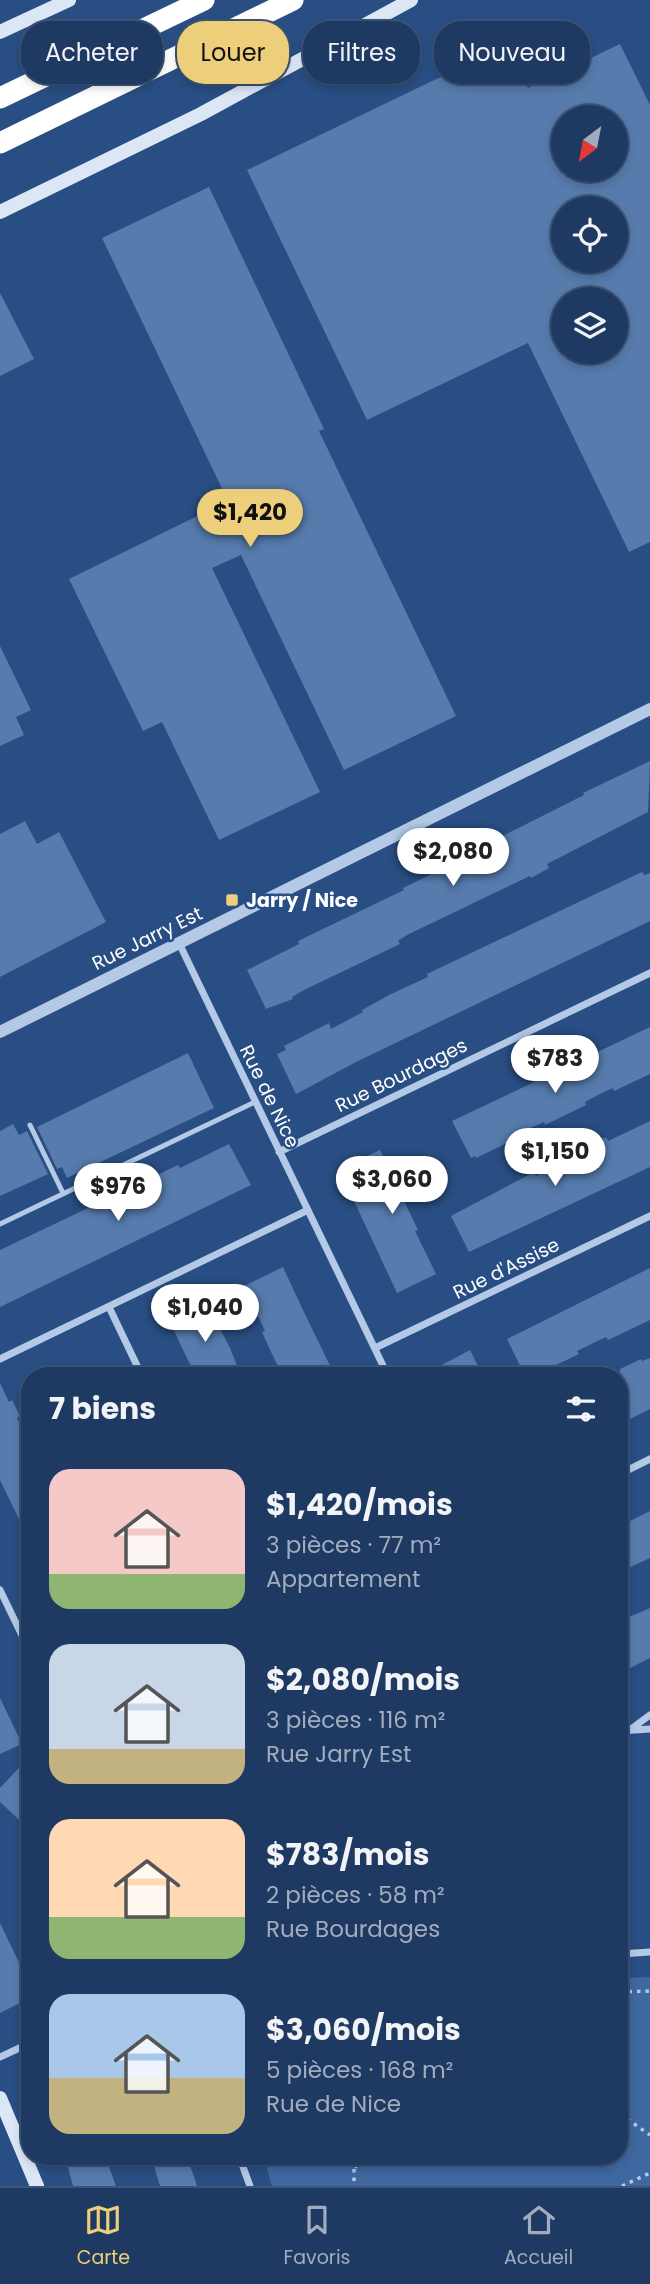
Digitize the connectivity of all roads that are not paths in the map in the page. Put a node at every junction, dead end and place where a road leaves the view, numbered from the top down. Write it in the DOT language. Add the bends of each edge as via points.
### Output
graph roads {
  1 [pos="69,0"];
  2 [pos="204,0"];
  3 [pos="293,0"];
  4 [pos="411,0"];
  5 [pos="0,32"];
  6 [pos="0,98"];
  7 [pos="0,143"];
  8 [pos="0,212"];
  9 [pos="650,709"];
  10 [pos="180,943"];
  11 [pos="650,973"];
  12 [pos="0,1032"];
  13 [pos="256,1101"];
  14 [pos="30,1125"];
  15 [pos="279,1152"];
  16 [pos="63,1193"];
  17 [pos="308,1210"];
  18 [pos="650,1216"];
  19 [pos="0,1224"];
  20 [pos="109,1307"];
  21 [pos="375,1348"];
  22 [pos="0,1359"];
  23 [pos="138,1367"];
  24 [pos="384,1367"];
  25 [pos="650,1460"];
  26 [pos="628,1470"];
  27 [pos="0,1590"];
  28 [pos="21,1633"];
  29 [pos="650,1715"];
  30 [pos="650,1729"];
  31 [pos="629,1730"];
  32 [pos="650,1952"];
  33 [pos="628,1954"];
  34 [pos="21,2047"];
  35 [pos="0,2057"];
  36 [pos="0,2098"];
  37 [pos="21,2148"];
  38 [pos="28,2165"];
  39 [pos="242,2165"];
  40 [pos="37,2186"];
  41 [pos="250,2186"];
  1 -- 5 [label="main road"];
  2 -- 6 [label="highway"];
  3 -- 7 [label="highway"];
  4 -- 8 [label="main road" via="201,114"];
  9 -- 10 [label="street, Rue Jarry Est"];
  10 -- 12 [label="street, Rue Jarry Est"];
  10 -- 13 [label="street, Rue de Nice"];
  11 -- 15 [label="street, Rue Bourdages"];
  13 -- 15 [label="street, Rue de Nice"];
  13 -- 16 [label="lane"];
  14 -- 16 [label="lane"];
  15 -- 17 [label="street, Rue de Nice"];
  16 -- 19 [label="lane"];
  17 -- 20 [label="street"];
  17 -- 21 [label="street, Rue de Nice"];
  18 -- 21 [label="street, Rue d'Assise"];
  20 -- 22 [label="street"];
  20 -- 23 [label="street"];
  21 -- 24 [label="street, Rue de Nice"];
  25 -- 26 [label="street"];
  27 -- 28 [label="street"];
  29 -- 31 [label="street"];
  30 -- 31 [label="street"];
  32 -- 33 [label="street"];
  34 -- 35 [label="street"];
  36 -- 37 [label="main road"];
  38 -- 40 [label="main road"];
  39 -- 41 [label="street"];
}
